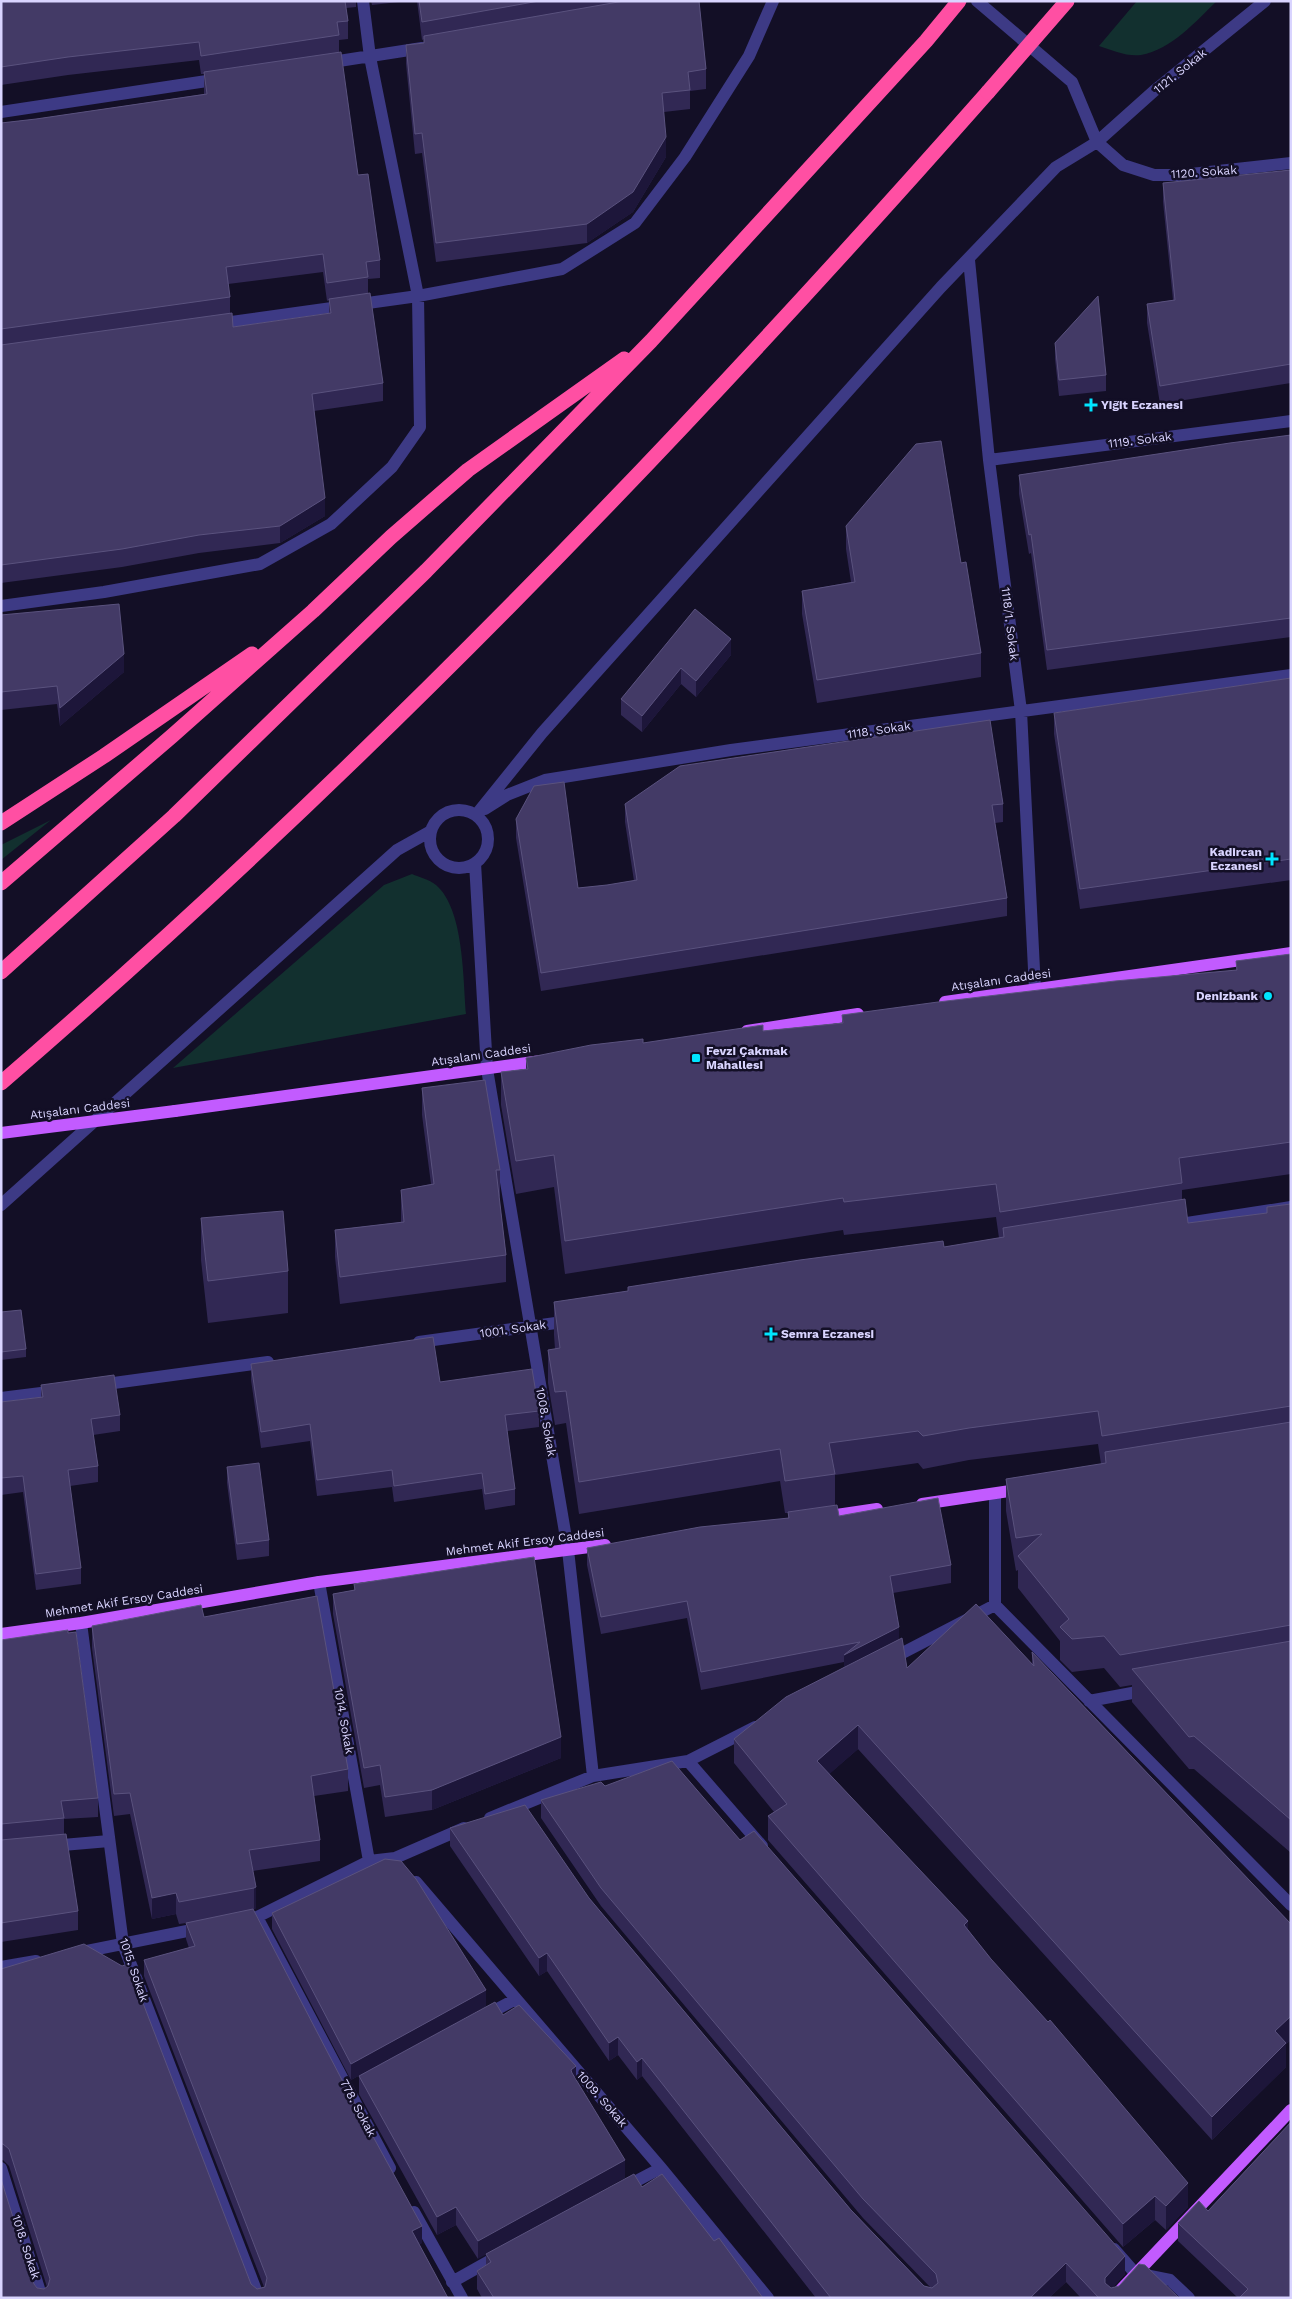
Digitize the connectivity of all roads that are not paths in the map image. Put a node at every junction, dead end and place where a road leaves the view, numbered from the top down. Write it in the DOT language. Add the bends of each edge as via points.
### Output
graph roads {
  1 [pos="363,1"];
  2 [pos="773,1"];
  3 [pos="959,1"];
  4 [pos="977,1"];
  5 [pos="1067,1"];
  6 [pos="1265,1"];
  7 [pos="438,45"];
  8 [pos="370,57"];
  9 [pos="311,66"];
  10 [pos="234,77"];
  11 [pos="1,112"];
  12 [pos="1097,142"];
  13 [pos="1291,163"];
  14 [pos="968,260"];
  15 [pos="418,296"];
  16 [pos="205,326"];
  17 [pos="650,341"];
  18 [pos="1291,421"];
  19 [pos="989,460"];
  20 [pos="1,606"];
  21 [pos="313,611"];
  22 [pos="1291,676"];
  23 [pos="1021,711"];
  24 [pos="476,815"];
  25 [pos="1,823"];
  26 [pos="431,831"];
  27 [pos="475,863"];
  28 [pos="1,883"];
  29 [pos="1291,953"];
  30 [pos="1,972"];
  31 [pos="1034,988"];
  32 [pos="937,1003"];
  33 [pos="868,1013"];
  34 [pos="732,1033"];
  35 [pos="556,1058"];
  36 [pos="488,1068"];
  37 [pos="1,1084"];
  38 [pos="1,1133"];
  39 [pos="1,1205"];
  40 [pos="1291,1207"];
  41 [pos="1174,1225"];
  42 [pos="578,1319"];
  43 [pos="529,1327"];
  44 [pos="402,1344"];
  45 [pos="285,1360"];
  46 [pos="89,1386"];
  47 [pos="70,1389"];
  48 [pos="1,1398"];
  49 [pos="1034,1488"];
  50 [pos="995,1494"];
  51 [pos="908,1506"];
  52 [pos="888,1508"];
  53 [pos="811,1518"];
  54 [pos="617,1544"];
  55 [pos="568,1550"];
  56 [pos="319,1582"];
  57 [pos="995,1605"];
  58 [pos="81,1624"];
  59 [pos="1,1634"];
  60 [pos="880,1664"];
  61 [pos="1156,1689"];
  62 [pos="1089,1701"];
  63 [pos="767,1721"];
  64 [pos="688,1761"];
  65 [pos="593,1776"];
  66 [pos="109,1841"];
  67 [pos="40,1847"];
  68 [pos="772,1857"];
  69 [pos="369,1861"];
  70 [pos="401,1865"];
  71 [pos="1291,1905"];
  72 [pos="257,1917"];
  73 [pos="123,1944"];
  74 [pos="67,1955"];
  75 [pos="48,1958"];
  76 [pos="1,1967"];
  77 [pos="516,1999"];
  78 [pos="474,2022"];
  79 [pos="1289,2115"];
  80 [pos="1,2168"];
  81 [pos="661,2168"];
  82 [pos="395,2178"];
  83 [pos="609,2196"];
  84 [pos="410,2204"];
  85 [pos="1103,2236"];
  86 [pos="513,2248"];
  87 [pos="1135,2273"];
  88 [pos="452,2282"];
  89 [pos="42,2298"];
  90 [pos="259,2298"];
  91 [pos="462,2298"];
  92 [pos="768,2298"];
  93 [pos="1113,2298"];
  94 [pos="1189,2298"];
  1 -- 8 [label="street"];
  2 -- 15 [label="street" via="744,64 685,157 635,223 562,269"];
  3 -- 17 [label="highway"];
  4 -- 12 [label="street" via="1072,82"];
  5 -- 37 [label="highway, bridge" via="855,243 589,528 407,711"];
  6 -- 12 [label="street, 1121. Sokak"];
  7 -- 8 [label="street"];
  8 -- 9 [label="street"];
  8 -- 15 [label="street"];
  10 -- 11 [label="street"];
  12 -- 13 [label="street, 1120. Sokak" via="1124,165 1154,175 1215,173"];
  12 -- 14 [label="street, 1121. Sokak" via="1056,167"];
  14 -- 19 [label="street, 1118/1. Sokak"];
  14 -- 24 [label="street, 1121. Sokak" via="941,286 542,733"];
  15 -- 16 [label="street"];
  15 -- 20 [label="street" via="420,427 392,467 331,524 260,564 104,592"];
  17 -- 21 [label="highway" via="468,470"];
  17 -- 30 [label="highway" via="544,453 328,669 174,816"];
  18 -- 19 [label="street, 1119. Sokak"];
  19 -- 23 [label="street, 1118/1. Sokak"];
  21 -- 25 [label="highway" via="153,723"];
  21 -- 28 [label="highway"];
  22 -- 23 [label="street, 1118. Sokak"];
  23 -- 24 [label="street, 1118. Sokak" via="731,750 544,780 507,795"];
  23 -- 31 [label="street, 1118/1. Sokak"];
  24 -- 26 [label="street" via="466,810 446,812 438,818"];
  24 -- 27 [label="street" via="482,820 488,839 486,848"];
  26 -- 27 [label="street" via="430,844 440,861 457,868"];
  26 -- 39 [label="street" via="397,850"];
  27 -- 36 [label="street, 1008. Sokak"];
  29 -- 31 [label="main road, Atışalanı Caddesi"];
  31 -- 32 [label="main road, Atışalanı Caddesi"];
  33 -- 34 [label="main road"];
  35 -- 36 [label="main road, Atışalanı Caddesi"];
  36 -- 38 [label="main road, Atışalanı Caddesi, bridge"];
  36 -- 43 [label="street, 1008. Sokak"];
  40 -- 41 [label="street"];
  42 -- 43 [label="street, 1001. Sokak"];
  43 -- 44 [label="street, 1001. Sokak"];
  43 -- 55 [label="street, 1008. Sokak"];
  45 -- 46 [label="street"];
  47 -- 48 [label="street"];
  49 -- 50 [label="main road"];
  50 -- 51 [label="main road"];
  50 -- 57 [label="street"];
  52 -- 53 [label="main road"];
  54 -- 55 [label="main road, Mehmet Akif Ersoy Caddesi"];
  55 -- 56 [label="main road, Mehmet Akif Ersoy Caddesi"];
  55 -- 65 [label="street, 1008. Sokak"];
  56 -- 58 [label="main road, Mehmet Akif Ersoy Caddesi"];
  56 -- 69 [label="street, 1014. Sokak"];
  57 -- 60 [label="street"];
  57 -- 62 [label="street"];
  58 -- 59 [label="main road, Mehmet Akif Ersoy Caddesi"];
  58 -- 66 [label="street, 1015. Sokak"];
  61 -- 62 [label="street"];
  62 -- 71 [label="street"];
  63 -- 64 [label="street"];
  64 -- 65 [label="street"];
  64 -- 68 [label="street"];
  65 -- 70 [label="street"];
  66 -- 67 [label="street"];
  66 -- 73 [label="street, 1015. Sokak"];
  69 -- 70 [label="street"];
  69 -- 72 [label="street"];
  70 -- 77 [label="street, 1009. Sokak"];
  72 -- 73 [label="street"];
  72 -- 82 [label="street, 778. Sokak" via="352,2088"];
  73 -- 74 [label="street"];
  73 -- 90 [label="street, 1015. Sokak"];
  75 -- 76 [label="street"];
  77 -- 78 [label="street"];
  77 -- 81 [label="street, 1009. Sokak"];
  79 -- 87 [label="main road"];
  80 -- 89 [label="street, 1018. Sokak"];
  81 -- 83 [label="street"];
  81 -- 92 [label="street, 1009. Sokak"];
  84 -- 88 [label="street"];
  85 -- 87 [label="street"];
  86 -- 88 [label="street"];
  87 -- 93 [label="main road"];
  87 -- 94 [label="street" via="1170,2280"];
  88 -- 91 [label="street"];
}
